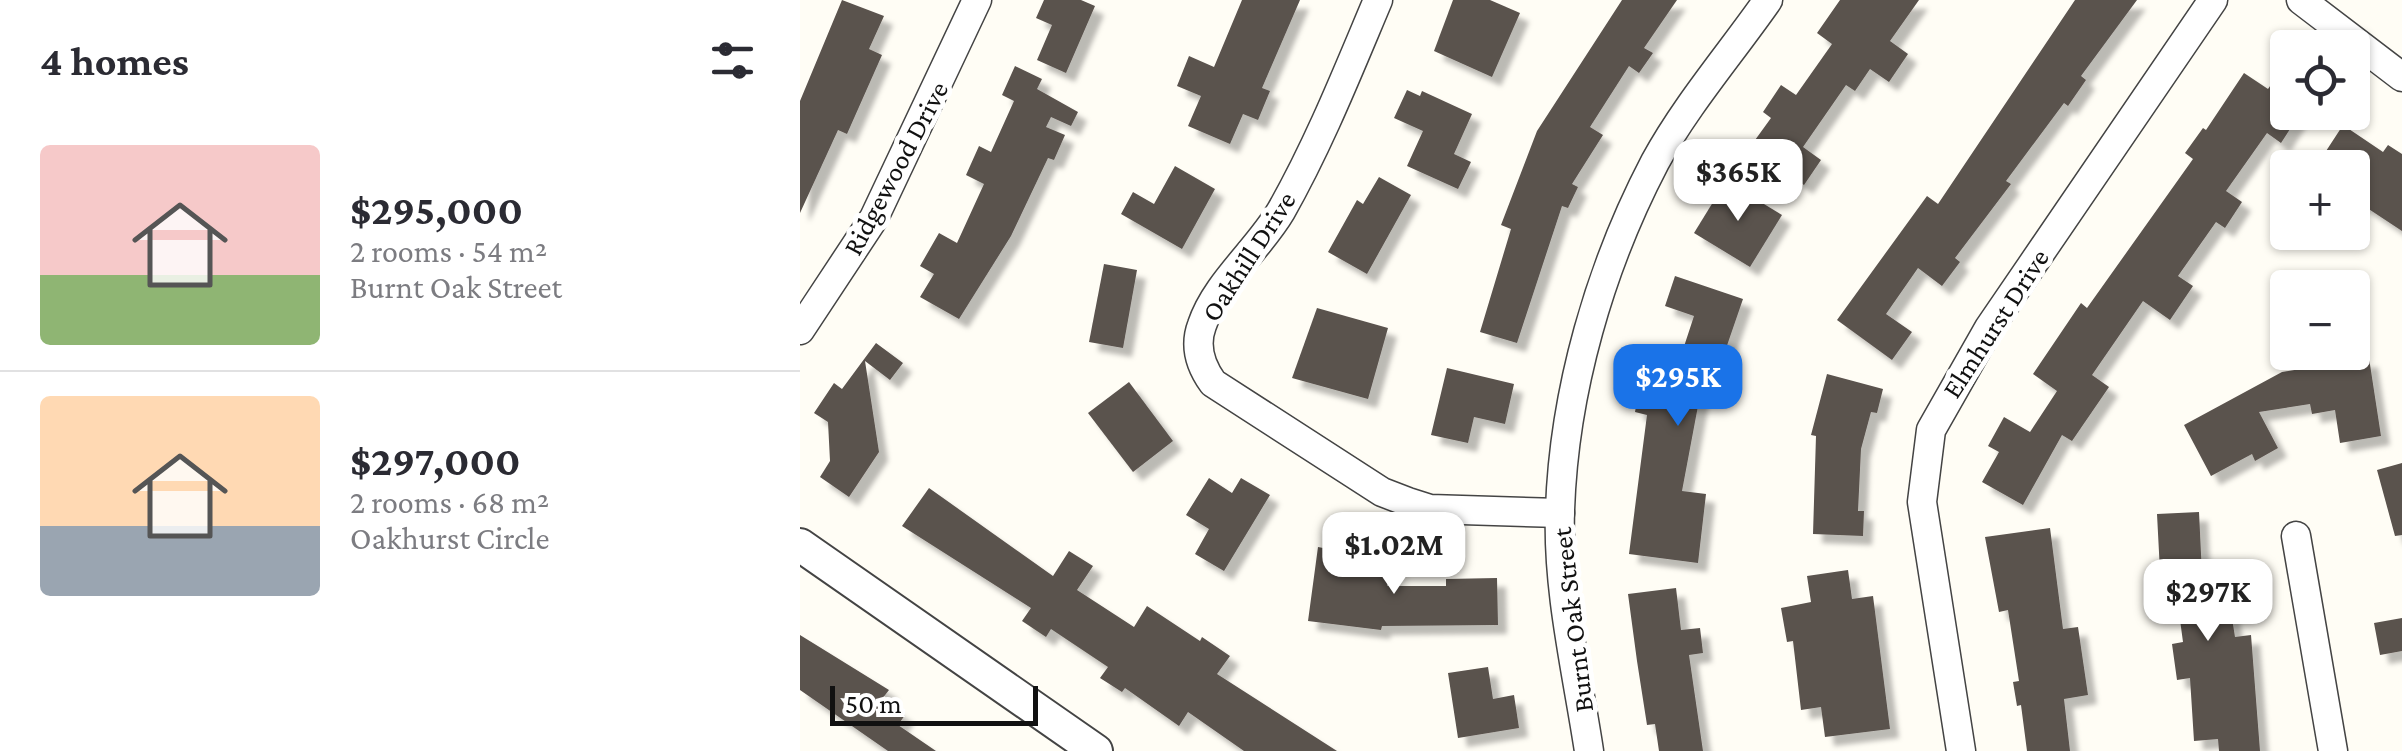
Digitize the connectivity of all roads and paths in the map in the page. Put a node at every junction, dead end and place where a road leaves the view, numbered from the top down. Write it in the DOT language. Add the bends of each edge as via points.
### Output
graph roads {
  1 [pos="977,0"];
  2 [pos="1378,0"];
  3 [pos="1768,0"];
  4 [pos="2212,0"];
  5 [pos="2301,0"];
  6 [pos="2402,77"];
  7 [pos="800,330"];
  8 [pos="1560,513"];
  9 [pos="2296,536"];
  10 [pos="800,546"];
  11 [pos="1096,751"];
  12 [pos="1589,751"];
  13 [pos="1961,751"];
  14 [pos="2333,751"];
  1 -- 7 [label="street, Ridgewood Drive" via="874,218"];
  2 -- 8 [label="street, Oakhill Drive" via="1301,174 1260,244 1209,307 1198,347 1202,368 1212,382 1382,492 1430,509"];
  3 -- 8 [label="street, Burnt Oak Street" via="1657,158 1633,207 1594,308 1571,412"];
  4 -- 13 [label="street, Elmhurst Drive" via="1989,328 1931,430 1922,502"];
  5 -- 6 [label="street"];
  8 -- 12 [label="street, Burnt Oak Street" via="1564,594"];
  9 -- 14 [label="street"];
  10 -- 11 [label="street"];
}
